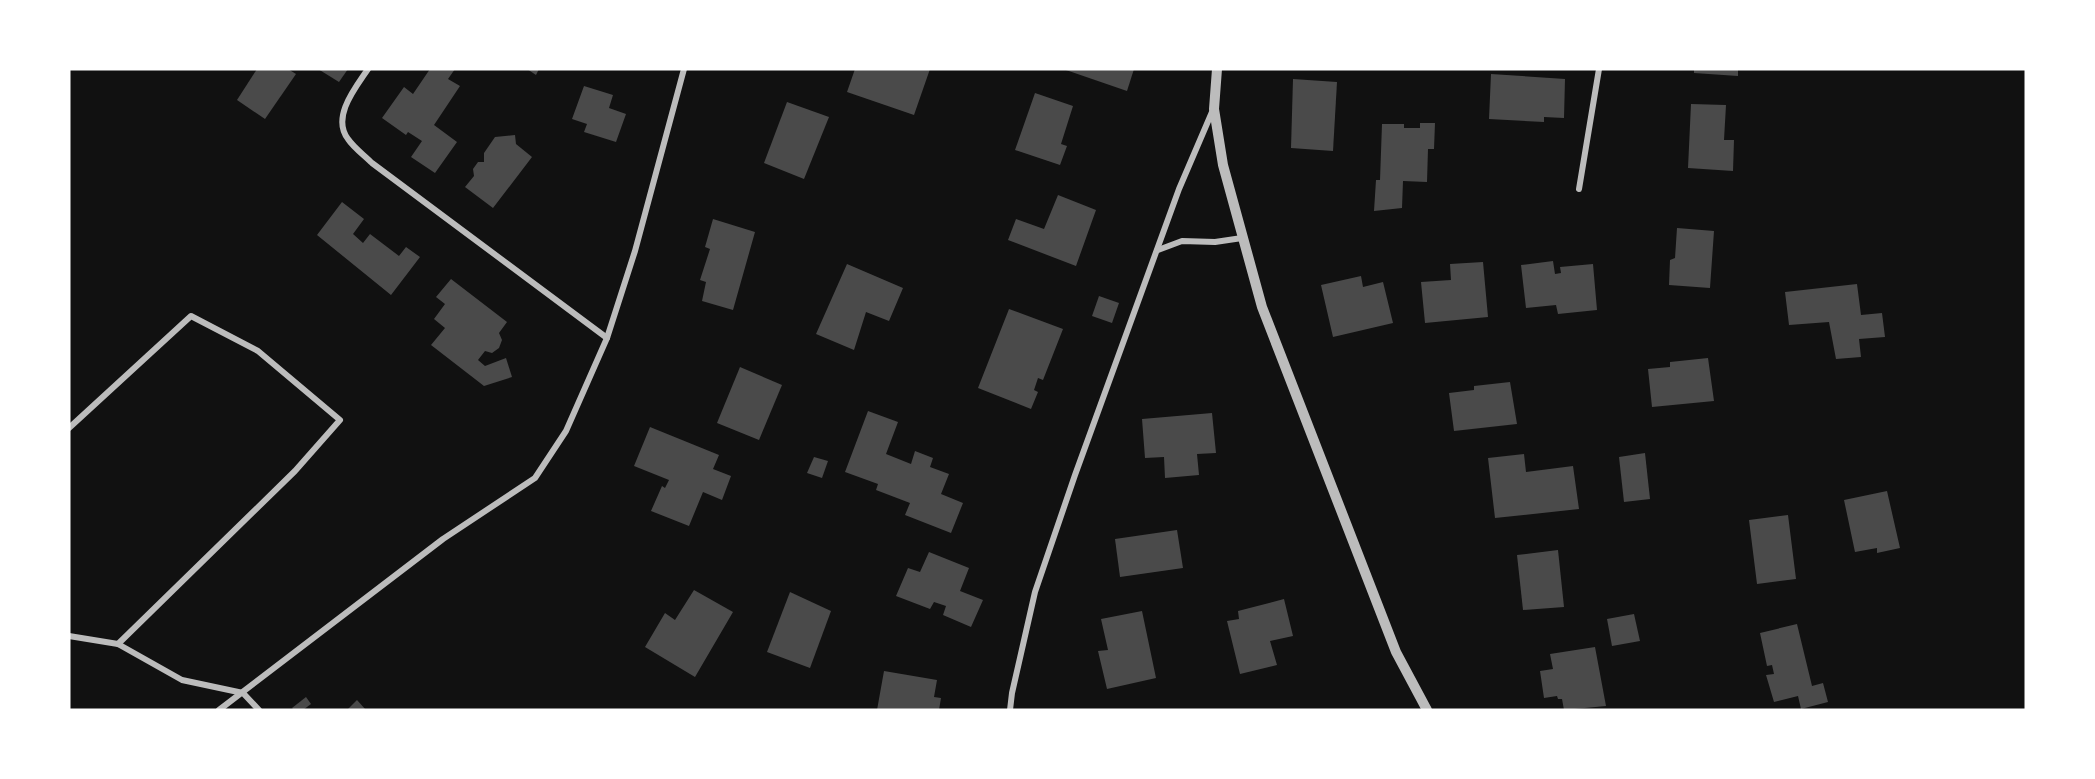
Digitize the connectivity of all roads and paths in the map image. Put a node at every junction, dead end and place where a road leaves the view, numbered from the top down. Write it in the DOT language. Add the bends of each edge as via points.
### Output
graph roads {
  1 [pos="368,69"];
  2 [pos="684,69"];
  3 [pos="1217,69"];
  4 [pos="1599,69"];
  5 [pos="1214,109"];
  6 [pos="1579,189"];
  7 [pos="1242,238"];
  8 [pos="1158,250"];
  9 [pos="607,338"];
  10 [pos="69,429"];
  11 [pos="69,636"];
  12 [pos="118,644"];
  13 [pos="243,693"];
  14 [pos="219,710"];
  15 [pos="259,710"];
  16 [pos="1010,710"];
  17 [pos="1427,710"];
  1 -- 9 [label="street" via="350,96 342,118 346,137 372,163"];
  2 -- 9 [label="street"];
  3 -- 5 [label="street"];
  4 -- 6 [label="street"];
  5 -- 7 [label="street" via="1223,165"];
  5 -- 8 [label="street"];
  7 -- 8 [label="street" via="1182,241"];
  7 -- 17 [label="street" via="1288,379 1396,652"];
  8 -- 16 [label="street" via="1035,592"];
  9 -- 13 [label="street" via="566,431 535,478 443,539"];
  10 -- 12 [label="street" via="191,316 258,351 340,420 295,471"];
  11 -- 12 [label="street"];
  12 -- 13 [label="street" via="182,680"];
  13 -- 14 [label="street"];
  13 -- 15 [label="street"];
}
